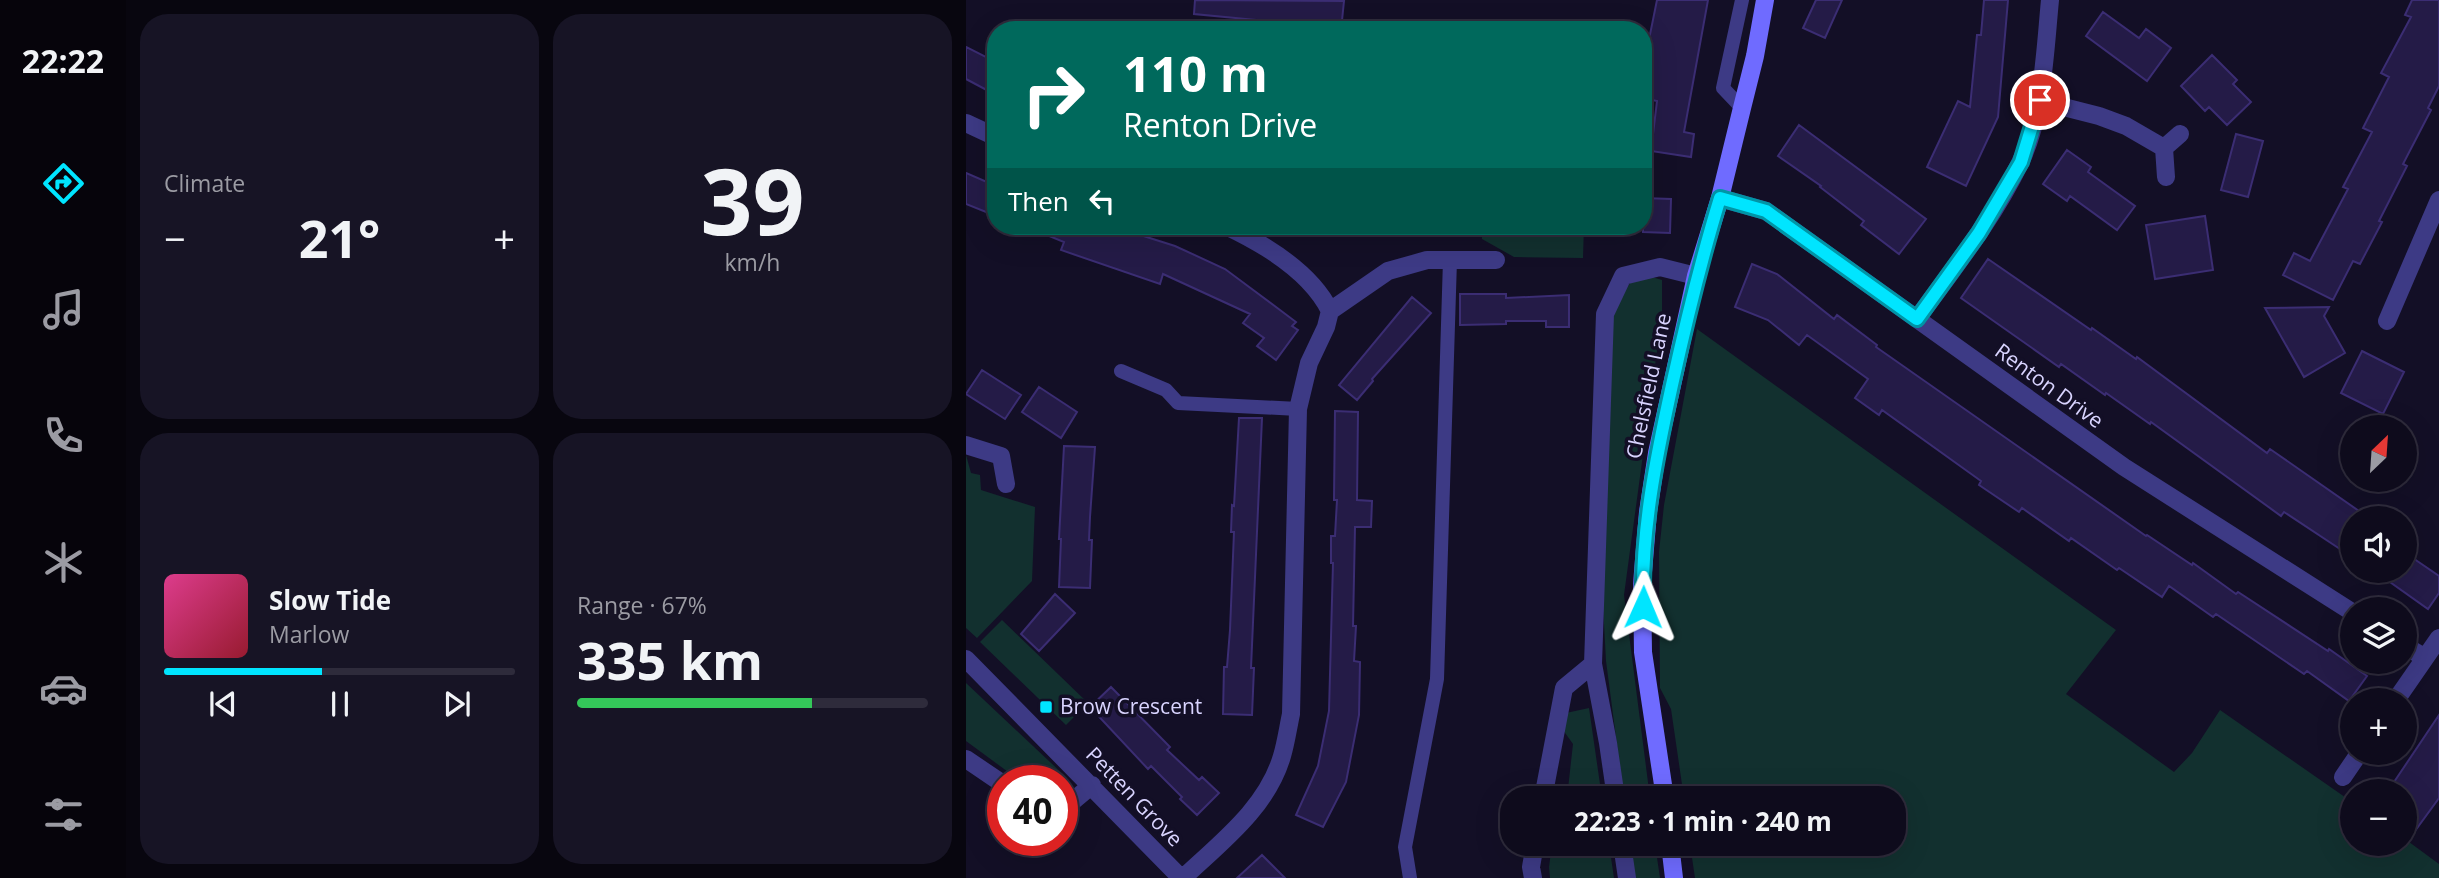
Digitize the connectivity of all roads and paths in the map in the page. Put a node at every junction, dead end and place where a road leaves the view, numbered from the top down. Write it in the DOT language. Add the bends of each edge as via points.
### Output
graph roads {
  1 [pos="1742,0"];
  2 [pos="1765,0"];
  3 [pos="2050,0"];
  4 [pos="2040,100"];
  5 [pos="1742,108"];
  6 [pos="966,123"];
  7 [pos="987,133"];
  8 [pos="2180,134"];
  9 [pos="2164,148"];
  10 [pos="2166,177"];
  11 [pos="1720,198"];
  12 [pos="2439,200"];
  13 [pos="1246,235"];
  14 [pos="1450,260"];
  15 [pos="1496,260"];
  16 [pos="1696,276"];
  17 [pos="1330,311"];
  18 [pos="1917,319"];
  19 [pos="2387,321"];
  20 [pos="1121,371"];
  21 [pos="1298,409"];
  22 [pos="966,445"];
  23 [pos="1006,484"];
  24 [pos="2340,604"];
  25 [pos="2439,638"];
  26 [pos="2417,653"];
  27 [pos="2425,658"];
  28 [pos="966,659"];
  29 [pos="1593,664"];
  30 [pos="2404,688"];
  31 [pos="966,759"];
  32 [pos="2351,765"];
  33 [pos="987,773"];
  34 [pos="2343,777"];
  35 [pos="1092,785"];
  36 [pos="1546,786"];
  37 [pos="1614,786"];
  38 [pos="1663,786"];
  39 [pos="1078,797"];
  40 [pos="1533,856"];
  41 [pos="1624,856"];
  42 [pos="1671,856"];
  43 [pos="1182,878"];
  44 [pos="1410,878"];
  45 [pos="1533,878"];
  46 [pos="1627,878"];
  47 [pos="1674,878"];
  1 -- 5 [label="lane" via="1723,88"];
  2 -- 5 [label="street, Chelsfield Lane"];
  3 -- 4 [label="street"];
  4 -- 9 [label="street" via="2126,126"];
  4 -- 18 [label="street" via="2021,162 1979,233"];
  5 -- 11 [label="street, Chelsfield Lane"];
  6 -- 7 [label="street"];
  8 -- 9 [label="street"];
  9 -- 10 [label="street"];
  11 -- 16 [label="street, Chelsfield Lane"];
  11 -- 18 [label="street, Renton Drive" via="1766,211"];
  12 -- 19 [label="street"];
  13 -- 17 [label="street" via="1290,266 1322,295"];
  14 -- 15 [label="street"];
  14 -- 17 [label="street" via="1427,260 1388,271"];
  14 -- 44 [label="lane" via="1437,679 1405,847"];
  16 -- 29 [label="street, Chelsfield Lane" via="1660,267 1622,276 1605,314"];
  16 -- 38 [label="street, Chelsfield Lane" via="1657,453 1642,584 1643,652"];
  17 -- 21 [label="street" via="1309,363"];
  18 -- 24 [label="street, Renton Drive" via="2124,467"];
  20 -- 21 [label="lane" via="1166,390 1178,403"];
  21 -- 43 [label="street" via="1290,714 1282,758 1244,821"];
  22 -- 23 [label="street" via="1001,456"];
  25 -- 27 [label="street"];
  26 -- 27 [label="street"];
  27 -- 30 [label="street"];
  28 -- 35 [label="street, Petten Grove"];
  29 -- 36 [label="street" via="1564,688"];
  29 -- 37 [label="street, Chelsfield Lane"];
  31 -- 33 [label="street"];
  32 -- 34 [label="street"];
  35 -- 39 [label="street"];
  35 -- 43 [label="street, Petten Grove"];
  40 -- 45 [label="street"];
  41 -- 46 [label="street"];
  42 -- 47 [label="street"];
}
